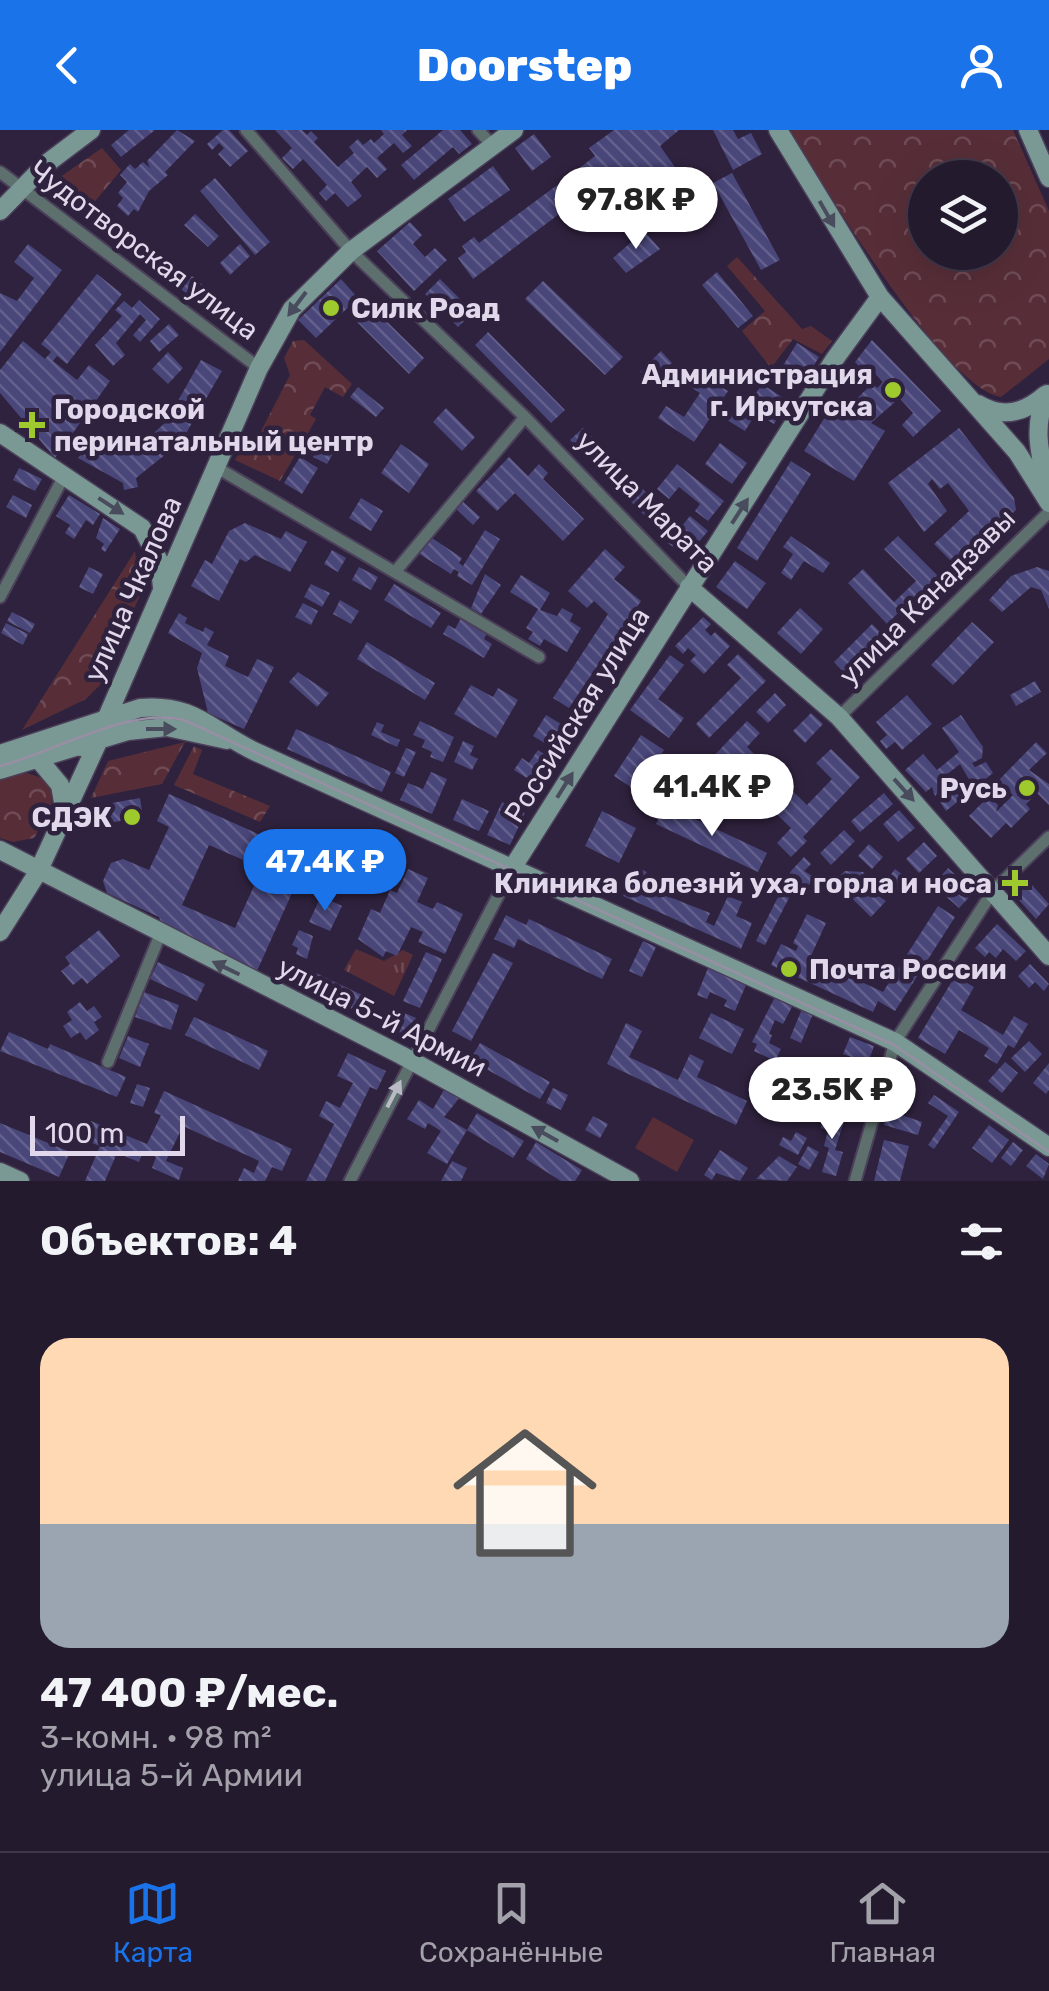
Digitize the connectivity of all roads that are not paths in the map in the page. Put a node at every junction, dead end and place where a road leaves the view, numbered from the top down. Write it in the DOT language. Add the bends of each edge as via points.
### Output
graph roads {
  1 [pos="91,130"];
  2 [pos="246,130"];
  3 [pos="478,130"];
  4 [pos="514,130"];
  5 [pos="778,130"];
  6 [pos="1028,130"];
  7 [pos="492,146"];
  8 [pos="0,172"];
  9 [pos="1049,178"];
  10 [pos="21,186"];
  11 [pos="0,210"];
  12 [pos="351,251"];
  13 [pos="880,297"];
  14 [pos="258,368"];
  15 [pos="1048,393"];
  16 [pos="968,398"];
  17 [pos="525,418"];
  18 [pos="0,433"];
  19 [pos="216,467"];
  20 [pos="64,476"];
  21 [pos="1049,494"];
  22 [pos="1049,503"];
  23 [pos="1049,512"];
  24 [pos="395,572"];
  25 [pos="689,587"];
  26 [pos="160,597"];
  27 [pos="0,598"];
  28 [pos="539,657"];
  29 [pos="107,717"];
  30 [pos="839,718"];
  31 [pos="232,741"];
  32 [pos="90,744"];
  33 [pos="0,754"];
  34 [pos="40,761"];
  35 [pos="0,770"];
  36 [pos="64,808"];
  37 [pos="1049,837"];
  38 [pos="0,850"];
  39 [pos="513,867"];
  40 [pos="38,872"];
  41 [pos="992,891"];
  42 [pos="0,932"];
  43 [pos="160,935"];
  44 [pos="1049,956"];
  45 [pos="896,1042"];
  46 [pos="412,1060"];
  47 [pos="108,1062"];
  48 [pos="1049,1147"];
  49 [pos="0,1172"];
  50 [pos="20,1181"];
  51 [pos="350,1181"];
  52 [pos="630,1181"];
  53 [pos="855,1181"];
  1 -- 10 [label="main road"];
  2 -- 12 [label="street, улица Марата"];
  3 -- 7 [label="street"];
  4 -- 7 [label="main road, улица Чкалова"];
  5 -- 13 [label="main road, one-way"];
  6 -- 9 [label="main road"];
  7 -- 12 [label="main road, улица Чкалова"];
  8 -- 10 [label="street, Чудотворская улица"];
  10 -- 11 [label="main road"];
  10 -- 14 [label="street, Чудотворская улица"];
  12 -- 14 [label="main road, улица Чкалова, one-way" via="304,294"];
  12 -- 17 [label="street, улица Марата"];
  13 -- 16 [label="main road"];
  25 -- 13 [label="main road, Российская улица, one-way"];
  14 -- 19 [label="main road, улица Чкалова"];
  15 -- 16 [label="main road" via="1005,414"];
  15 -- 21 [label="main road" via="1036,436"];
  16 -- 22 [label="main road" via="1018,452"];
  17 -- 24 [label="street"];
  17 -- 25 [label="street, улица Марата"];
  18 -- 20 [label="main road"];
  19 -- 24 [label="street"];
  19 -- 26 [label="main road, улица Чкалова"];
  20 -- 26 [label="main road, one-way" via="142,528 159,561"];
  20 -- 27 [label="street"];
  23 -- 30 [label="street, улица Канадзавы"];
  24 -- 28 [label="street"];
  25 -- 30 [label="main road, улица Марата"];
  39 -- 25 [label="main road, Российская улица, one-way"];
  26 -- 29 [label="main road, улица Чкалова"];
  29 -- 31 [label="main road" via="140,708 180,709 198,714"];
  29 -- 32 [label="main road, улица Чкалова"];
  29 -- 33 [label="main road"];
  30 -- 41 [label="main road, улица Марата, one-way"];
  32 -- 31 [label="main road, one-way" via="167,727"];
  31 -- 39 [label="main road"];
  32 -- 34 [label="main road"];
  32 -- 36 [label="main road"];
  34 -- 35 [label="main road"];
  34 -- 36 [label="main road" via="60,785"];
  36 -- 40 [label="main road"];
  37 -- 41 [label="street"];
  38 -- 40 [label="main road, улица 5-й Армии"];
  39 -- 45 [label="main road"];
  39 -- 46 [label="street, Российская улица"];
  40 -- 42 [label="main road"];
  40 -- 43 [label="main road, улица 5-й Армии"];
  41 -- 44 [label="main road, улица Марата"];
  41 -- 45 [label="street"];
  46 -- 43 [label="main road, улица 5-й Армии, one-way"];
  43 -- 47 [label="street"];
  45 -- 48 [label="main road"];
  45 -- 53 [label="street"];
  51 -- 46 [label="street, Российская улица, one-way"];
  52 -- 46 [label="main road, улица 5-й Армии, one-way"];
  49 -- 50 [label="main road"];
}
